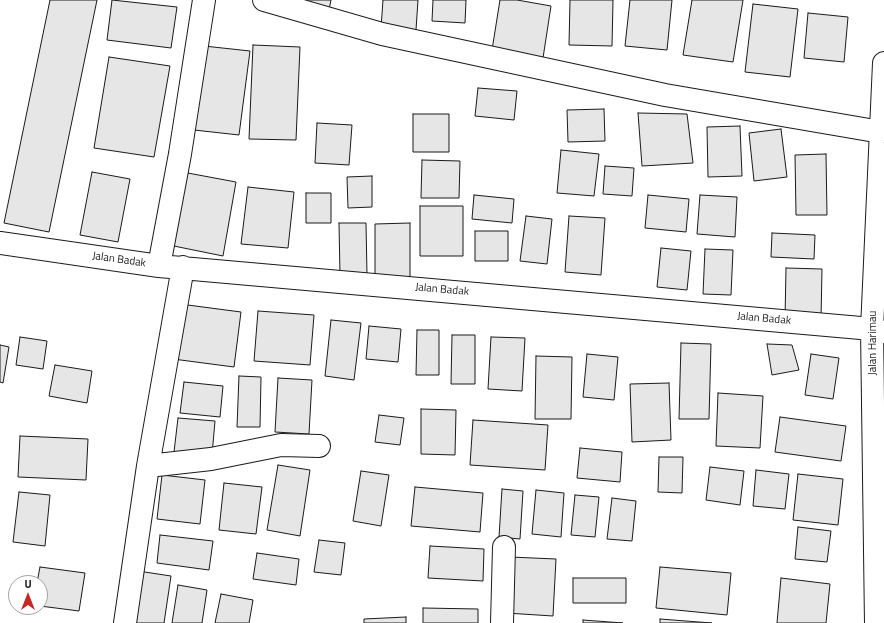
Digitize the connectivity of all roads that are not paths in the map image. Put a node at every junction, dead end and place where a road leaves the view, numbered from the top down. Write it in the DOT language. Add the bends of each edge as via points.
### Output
graph roads {
  1 [pos="204,0"];
  2 [pos="264,0"];
  3 [pos="884,63"];
  4 [pos="881,132"];
  5 [pos="0,243"];
  6 [pos="159,266"];
  7 [pos="184,267"];
  8 [pos="878,331"];
  9 [pos="319,446"];
  10 [pos="148,466"];
  11 [pos="504,547"];
  12 [pos="126,623"];
  13 [pos="502,623"];
  14 [pos="876,623"];
  1 -- 6 [label="street" via="180,154"];
  2 -- 4 [label="street" via="382,34 665,95"];
  3 -- 4 [label="street, Jalan Harimau"];
  4 -- 8 [label="street, Jalan Harimau"];
  5 -- 6 [label="street, Jalan Badak"];
  6 -- 7 [label="street, Jalan Badak"];
  7 -- 8 [label="street, Jalan Badak"];
  7 -- 10 [label="street"];
  8 -- 14 [label="street, Jalan Harimau"];
  9 -- 10 [label="street" via="281,445 211,459"];
  10 -- 12 [label="street"];
  11 -- 13 [label="street"];
}
